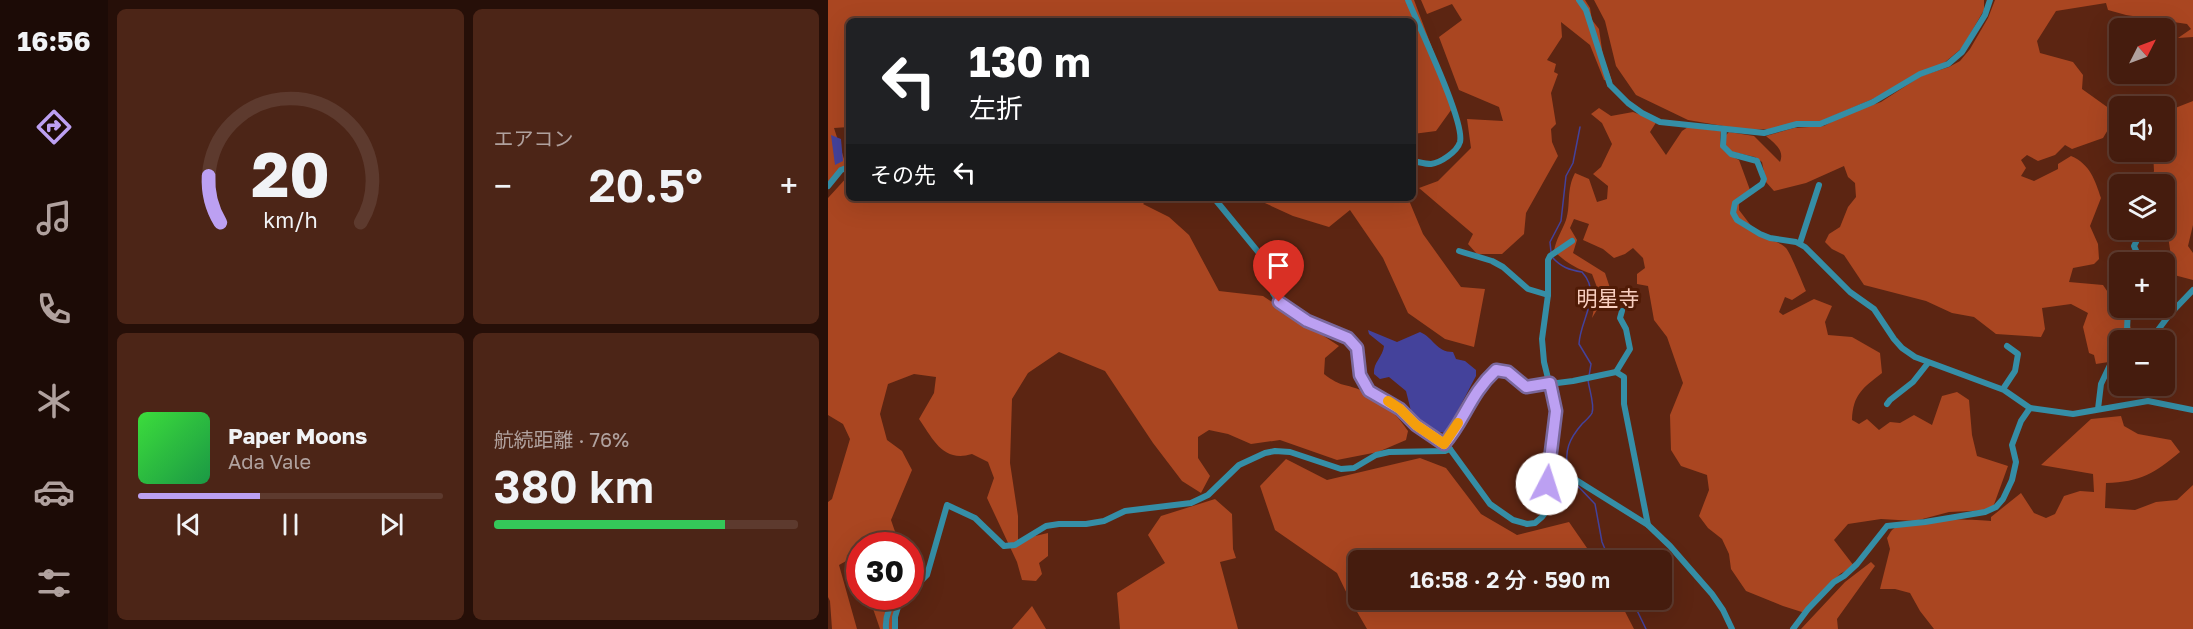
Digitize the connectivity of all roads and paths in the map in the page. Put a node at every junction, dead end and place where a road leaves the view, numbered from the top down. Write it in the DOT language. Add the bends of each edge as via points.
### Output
graph roads {
  1 [pos="1408,0"];
  2 [pos="1580,0"];
  3 [pos="1990,0"];
  4 [pos="1416,18"];
  5 [pos="1416,19"];
  6 [pos="1724,129"];
  7 [pos="1416,162"];
  8 [pos="846,168"];
  9 [pos="1819,184"];
  10 [pos="828,186"];
  11 [pos="1216,201"];
  12 [pos="1572,241"];
  13 [pos="2136,242"];
  14 [pos="1800,243"];
  15 [pos="1459,251"];
  16 [pos="2137,252"];
  17 [pos="2193,290"];
  18 [pos="1548,295"];
  19 [pos="1622,311"];
  20 [pos="2128,318"];
  21 [pos="2127,330"];
  22 [pos="2158,330"];
  23 [pos="2007,346"];
  24 [pos="1928,363"];
  25 [pos="2109,367"];
  26 [pos="1616,372"];
  27 [pos="1550,383"];
  28 [pos="2003,389"];
  29 [pos="1887,404"];
  30 [pos="2030,408"];
  31 [pos="2098,409"];
  32 [pos="2193,410"];
  33 [pos="1444,444"];
  34 [pos="1450,449"];
  35 [pos="1549,463"];
  36 [pos="1648,525"];
  37 [pos="924,578"];
  38 [pos="890,610"];
  39 [pos="897,610"];
  40 [pos="886,629"];
  41 [pos="895,629"];
  42 [pos="1732,629"];
  43 [pos="1792,629"];
  1 -- 4 [label="street"];
  2 -- 6 [label="street" via="1610,85 1628,103 1660,122"];
  3 -- 6 [label="street" via="1957,59 1920,74 1874,102 1813,125 1797,124 1764,133"];
  5 -- 7 [label="street" via="1443,81 1460,139 1456,149 1436,163"];
  6 -- 14 [label="street" via="1723,146 1731,154 1755,159 1764,178 1762,184 1735,203 1734,216 1760,234"];
  8 -- 10 [label="street"];
  9 -- 14 [label="street"];
  11 -- 33 [label="street" via="1268,264 1273,293 1279,302 1307,321 1348,338 1357,348 1360,375 1369,391 1400,409"];
  12 -- 18 [label="street" via="1548,260"];
  13 -- 16 [label="street"];
  14 -- 24 [label="street" via="1850,292 1874,309 1902,348"];
  15 -- 18 [label="street" via="1492,261 1524,286"];
  17 -- 22 [label="street"];
  18 -- 27 [label="street" via="1542,339"];
  19 -- 26 [label="street" via="1620,318 1630,349"];
  20 -- 21 [label="street"];
  23 -- 28 [label="street" via="2018,354 2015,371"];
  24 -- 28 [label="street"];
  24 -- 29 [label="street"];
  25 -- 31 [label="street" via="2101,384"];
  26 -- 27 [label="street"];
  26 -- 36 [label="street" via="1624,377 1624,404"];
  27 -- 33 [label="street" via="1526,387 1508,372 1496,370 1473,395"];
  27 -- 35 [label="street" via="1556,411"];
  28 -- 30 [label="street"];
  30 -- 31 [label="street" via="2073,414"];
  30 -- 43 [label="street" via="2012,445 2016,462 2012,480 1996,507 1985,512 1887,526 1857,564 1834,582"];
  31 -- 32 [label="street" via="2148,401"];
  33 -- 34 [label="street"];
  34 -- 35 [label="street" via="1490,504 1527,524 1535,523 1548,509"];
  34 -- 37 [label="street" via="1376,455 1354,468 1341,469 1275,451 1239,465 1208,495 1191,503 1125,511 1086,524 1046,526 1015,545 1004,546 975,518 948,505"];
  35 -- 36 [label="street"];
  36 -- 42 [label="street" via="1712,594"];
  38 -- 40 [label="street"];
  39 -- 41 [label="street"];
}
